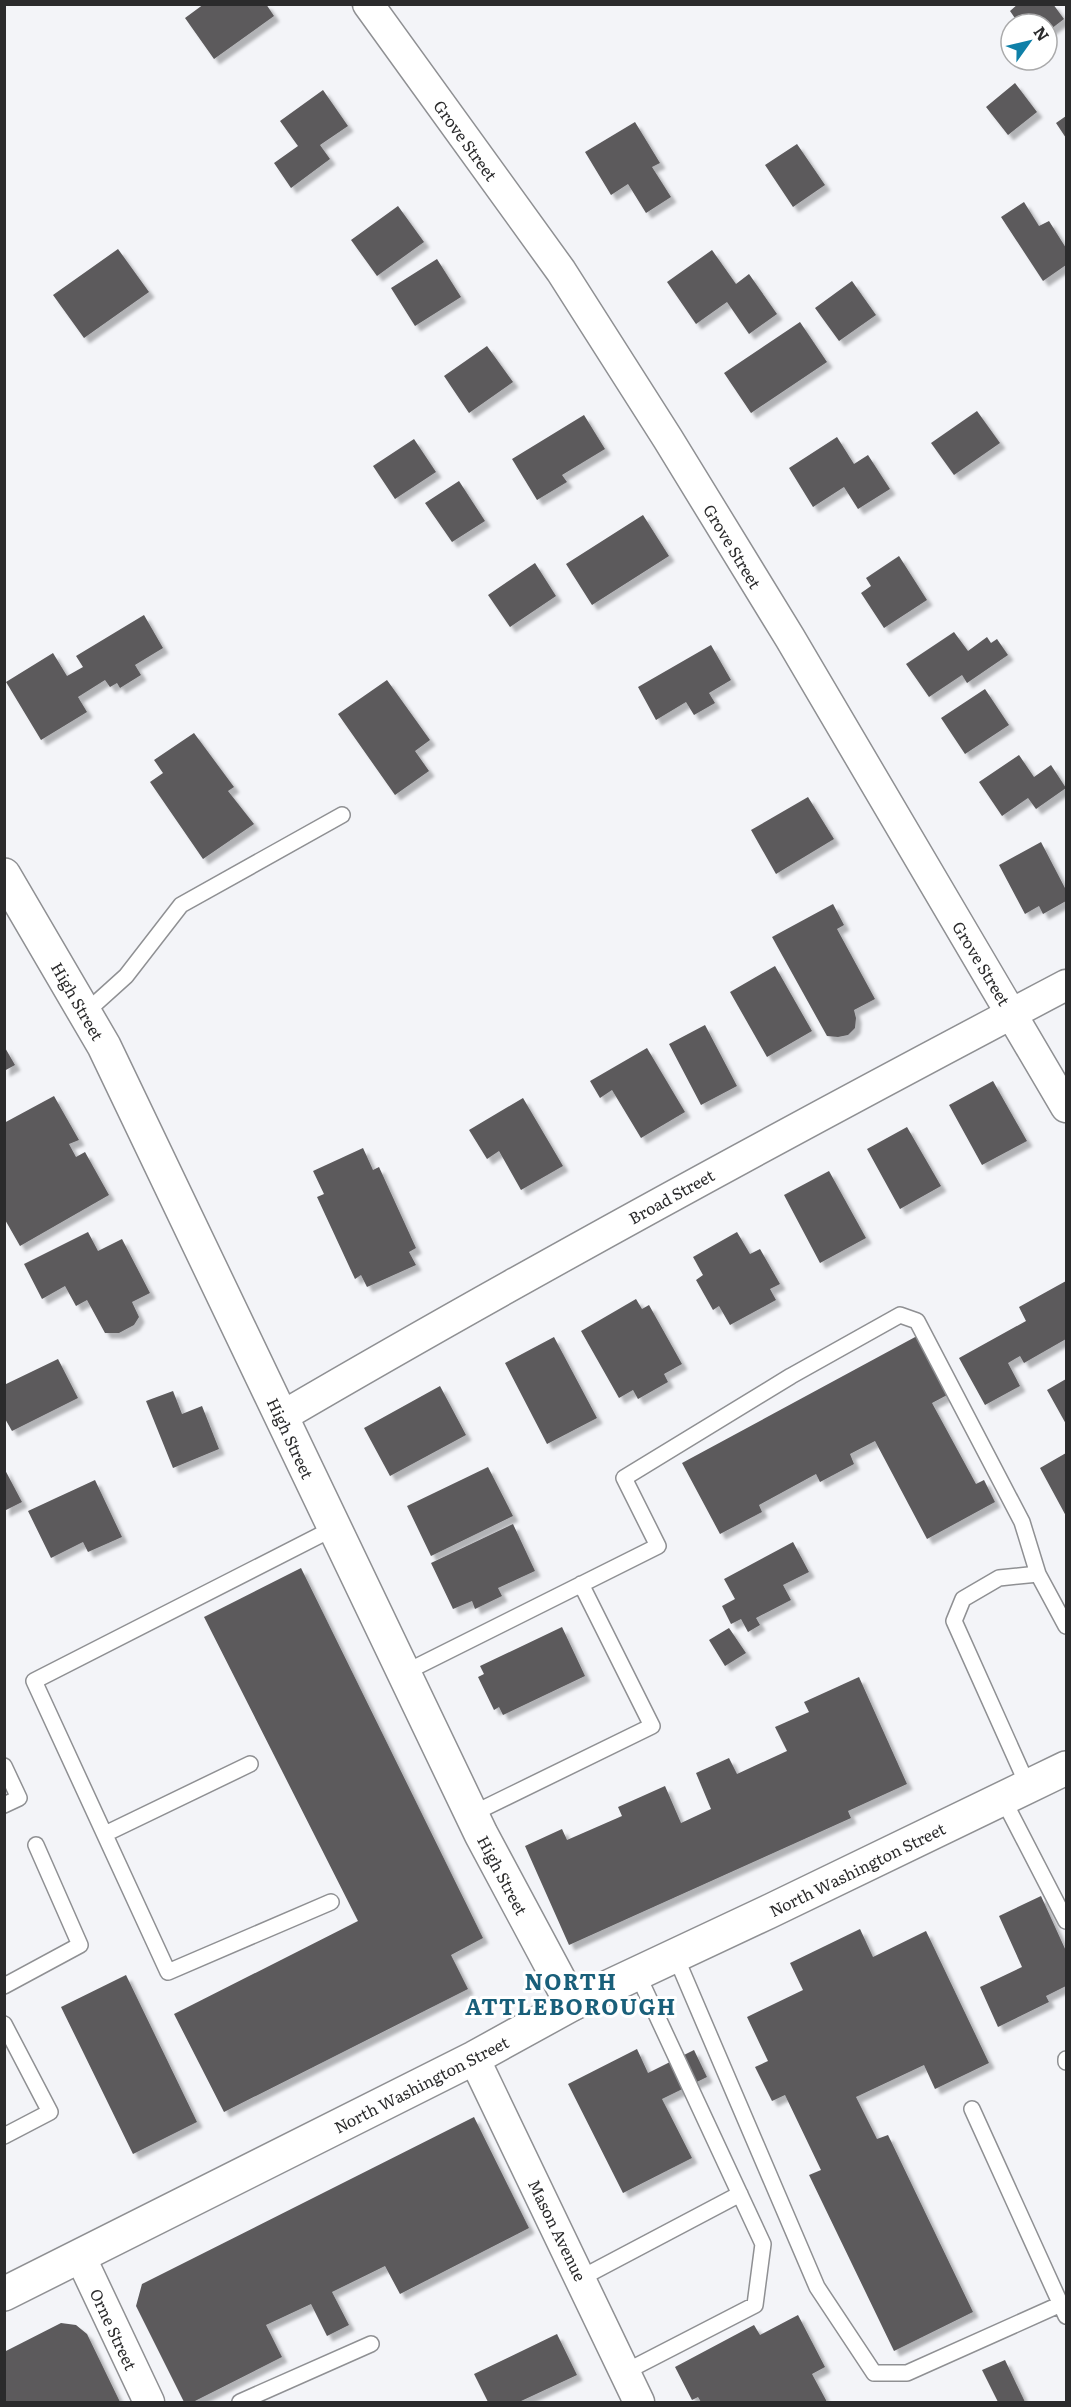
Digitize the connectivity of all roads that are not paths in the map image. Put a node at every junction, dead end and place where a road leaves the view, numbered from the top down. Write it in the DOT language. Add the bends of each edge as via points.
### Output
graph roads {
  1 [pos="368,4"];
  2 [pos="342,815"];
  3 [pos="4,875"];
  4 [pos="1066,985"];
  5 [pos="85,1013"];
  6 [pos="1011,1014"];
  7 [pos="1066,1107"];
  8 [pos="281,1417"];
  9 [pos="334,1528"];
  10 [pos="1038,1574"];
  11 [pos="581,1584"];
  12 [pos="1066,1626"];
  13 [pos="404,1673"];
  14 [pos="250,1764"];
  15 [pos="4,1766"];
  16 [pos="1066,1768"];
  17 [pos="1015,1792"];
  18 [pos="4,1805"];
  19 [pos="472,1814"];
  20 [pos="105,1834"];
  21 [pos="36,1845"];
  22 [pos="331,1902"];
  23 [pos="1066,1921"];
  24 [pos="675,1955"];
  25 [pos="637,1973"];
  26 [pos="4,1986"];
  27 [pos="572,2004"];
  28 [pos="4,2024"];
  29 [pos="474,2058"];
  30 [pos="972,2109"];
  31 [pos="4,2136"];
  32 [pos="740,2194"];
  33 [pos="80,2256"];
  34 [pos="580,2278"];
  35 [pos="4,2294"];
  36 [pos="1064,2310"];
  37 [pos="371,2344"];
  38 [pos="625,2372"];
  39 [pos="149,2403"];
  40 [pos="240,2403"];
  41 [pos="639,2403"];
  1 -- 6 [label="street, Grove Street" via="561,271 643,399 790,638"];
  2 -- 5 [label="lane" via="181,905 126,976"];
  3 -- 5 [label="street, High Street"];
  4 -- 6 [label="street, Broad Street"];
  5 -- 8 [label="street, High Street"];
  6 -- 7 [label="street, Grove Street"];
  6 -- 8 [label="street, Broad Street" via="660,1201"];
  8 -- 9 [label="street, High Street"];
  9 -- 13 [label="street, High Street"];
  9 -- 20 [label="lane" via="34,1681"];
  10 -- 11 [label="lane" via="1022,1522 917,1321 900,1316 624,1478 658,1546"];
  10 -- 12 [label="lane"];
  10 -- 17 [label="lane" via="999,1578 963,1599 954,1621"];
  11 -- 13 [label="lane"];
  11 -- 19 [label="lane" via="652,1726"];
  13 -- 19 [label="street, High Street"];
  14 -- 20 [label="lane"];
  15 -- 18 [label="lane" via="19,1798"];
  16 -- 17 [label="street, North Washington Street"];
  17 -- 23 [label="lane"];
  17 -- 24 [label="street, North Washington Street"];
  19 -- 27 [label="street, High Street"];
  20 -- 22 [label="lane" via="168,1972"];
  21 -- 26 [label="lane" via="80,1945"];
  24 -- 25 [label="street, North Washington Street"];
  24 -- 36 [label="lane" via="817,2287 874,2373 907,2373"];
  25 -- 27 [label="street, North Washington Street"];
  25 -- 32 [label="lane"];
  27 -- 29 [label="street, North Washington Street"];
  28 -- 31 [label="lane" via="50,2112"];
  29 -- 33 [label="street, North Washington Street"];
  29 -- 34 [label="street, Mason Avenue"];
  30 -- 36 [label="lane"];
  32 -- 34 [label="lane"];
  32 -- 38 [label="lane" via="763,2244 756,2305"];
  33 -- 35 [label="street, North Washington Street"];
  33 -- 39 [label="street, Orne Street"];
  34 -- 38 [label="street, Mason Avenue"];
  37 -- 40 [label="lane"];
  38 -- 41 [label="street, Mason Avenue"];
}
